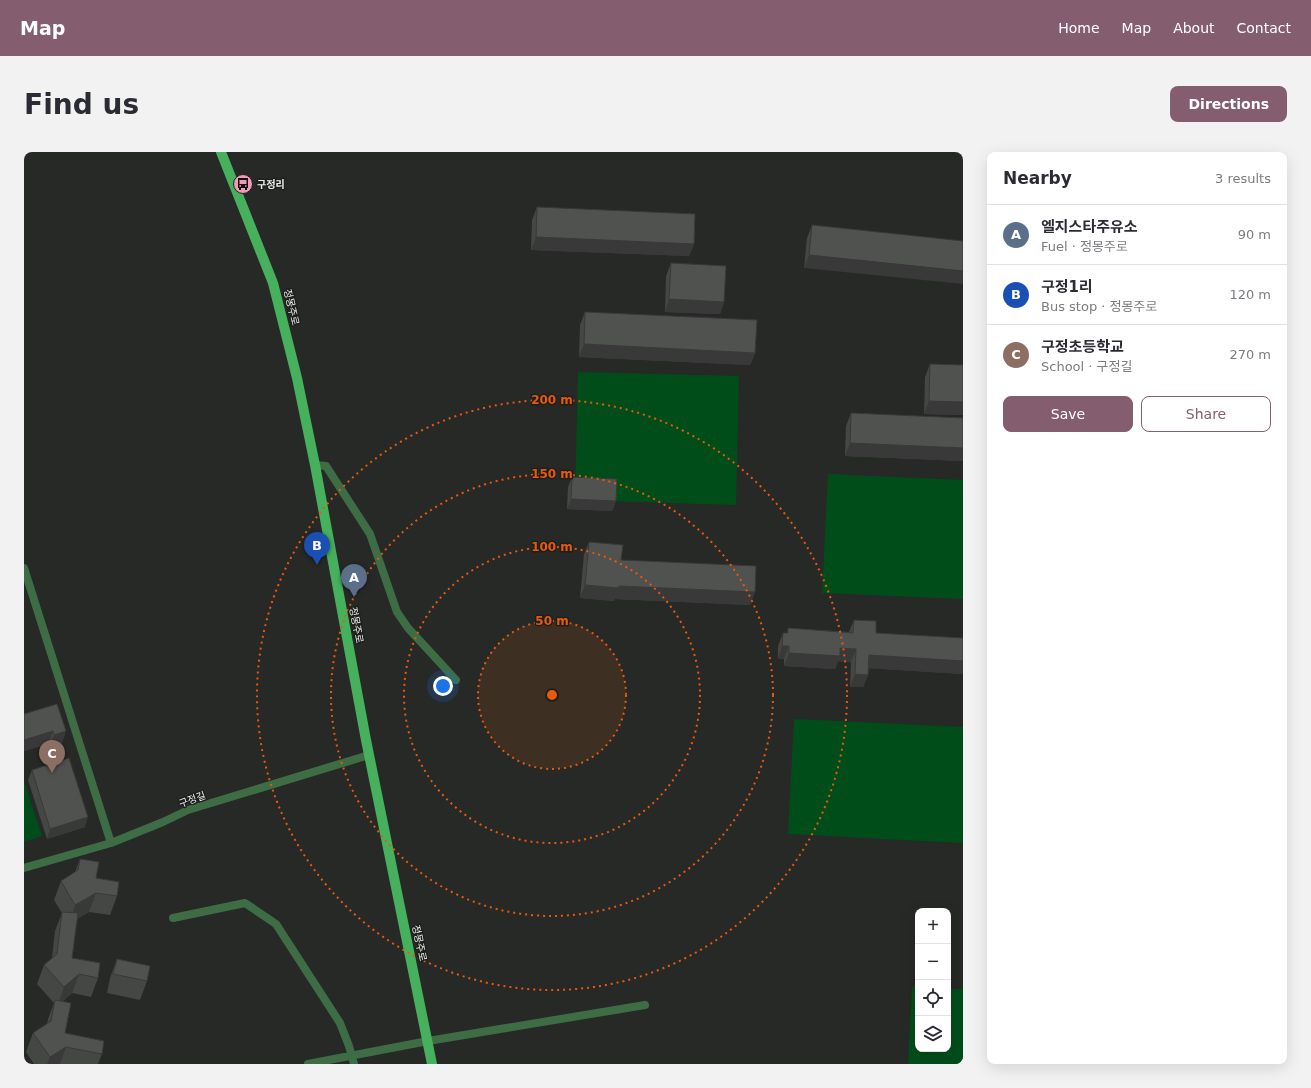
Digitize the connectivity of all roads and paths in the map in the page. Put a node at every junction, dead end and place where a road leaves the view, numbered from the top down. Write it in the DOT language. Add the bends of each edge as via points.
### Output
graph roads {
  1 [pos="221,152"];
  2 [pos="315,465"];
  3 [pos="24,568"];
  4 [pos="456,680"];
  5 [pos="369,755"];
  6 [pos="111,843"];
  7 [pos="24,868"];
  8 [pos="173,918"];
  9 [pos="645,1005"];
  10 [pos="428,1041"];
  11 [pos="353,1060"];
  12 [pos="308,1064"];
  13 [pos="432,1064"];
  1 -- 2 [label="main road, 정몽주로" via="273,284 297,378"];
  2 -- 4 [label="street" via="326,466 370,534 397,612 408,628"];
  2 -- 5 [label="main road, 정몽주로"];
  3 -- 6 [label="street"];
  5 -- 6 [label="street, 구정길" via="188,810"];
  5 -- 10 [label="main road, 정몽주로"];
  6 -- 7 [label="street, 구정길"];
  8 -- 11 [label="street" via="245,903 276,924 340,1023"];
  9 -- 10 [label="street"];
  10 -- 11 [label="street"];
  10 -- 13 [label="main road, 정몽주로"];
  11 -- 12 [label="street"];
}
